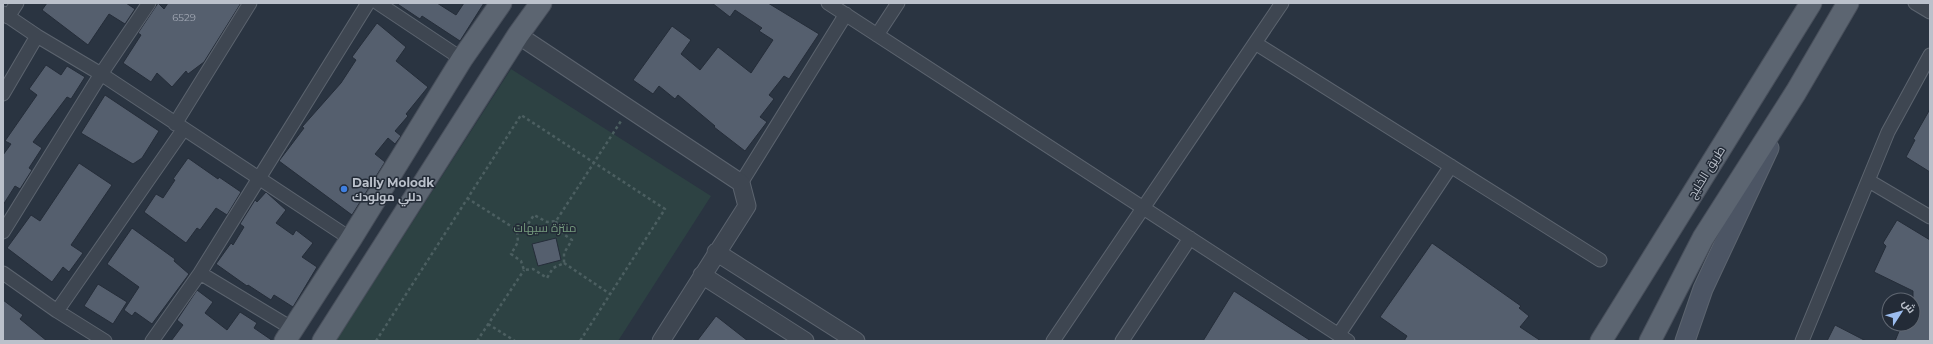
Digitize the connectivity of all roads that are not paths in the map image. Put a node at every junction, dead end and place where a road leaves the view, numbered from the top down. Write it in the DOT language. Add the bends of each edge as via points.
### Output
graph roads {
  1 [pos="17,3"];
  2 [pos="149,3"];
  3 [pos="250,3"];
  4 [pos="368,3"];
  5 [pos="378,3"];
  6 [pos="501,3"];
  7 [pos="541,3"];
  8 [pos="828,3"];
  9 [pos="898,3"];
  10 [pos="1282,3"];
  11 [pos="1810,3"];
  12 [pos="1848,3"];
  13 [pos="1915,3"];
  14 [pos="1930,12"];
  15 [pos="846,14"];
  16 [pos="5,15"];
  17 [pos="518,35"];
  18 [pos="877,35"];
  19 [pos="38,36"];
  20 [pos="1256,43"];
  21 [pos="1930,55"];
  22 [pos="462,59"];
  23 [pos="101,74"];
  24 [pos="1796,92"];
  25 [pos="3,94"];
  26 [pos="179,127"];
  27 [pos="1451,166"];
  28 [pos="259,178"];
  29 [pos="1869,182"];
  30 [pos="741,183"];
  31 [pos="1143,207"];
  32 [pos="1930,217"];
  33 [pos="3,232"];
  34 [pos="1190,238"];
  35 [pos="351,239"];
  36 [pos="716,252"];
  37 [pos="1600,260"];
  38 [pos="3,273"];
  39 [pos="200,273"];
  40 [pos="702,275"];
  41 [pos="57,311"];
  42 [pos="289,335"];
  43 [pos="1343,338"];
  44 [pos="105,341"];
  45 [pos="152,341"];
  46 [pos="323,341"];
  47 [pos="661,341"];
  48 [pos="805,341"];
  49 [pos="856,341"];
  50 [pos="1053,341"];
  51 [pos="1122,341"];
  52 [pos="1601,341"];
  53 [pos="1650,341"];
  54 [pos="1685,341"];
  55 [pos="1802,341"];
  1 -- 16 [label="street"];
  2 -- 23 [label="street"];
  3 -- 26 [label="street"];
  4 -- 28 [label="street"];
  5 -- 22 [label="street"];
  6 -- 22 [label="main road"];
  7 -- 17 [label="main road"];
  8 -- 15 [label="street"];
  9 -- 18 [label="street"];
  10 -- 20 [label="street"];
  11 -- 52 [label="main road, طريق الخليج"];
  12 -- 24 [label="main road"];
  13 -- 14 [label="street"];
  15 -- 18 [label="street"];
  15 -- 30 [label="street"];
  16 -- 19 [label="street"];
  17 -- 30 [label="street"];
  17 -- 46 [label="main road"];
  18 -- 31 [label="street"];
  19 -- 23 [label="street"];
  19 -- 25 [label="street"];
  20 -- 27 [label="street"];
  20 -- 31 [label="street"];
  21 -- 29 [label="street" via="1888,132"];
  22 -- 35 [label="main road"];
  23 -- 26 [label="street"];
  23 -- 33 [label="street"];
  24 -- 53 [label="main road" via="1702,238"];
  24 -- 54 [label="main road" via="1727,235"];
  26 -- 28 [label="street"];
  26 -- 41 [label="street"];
  27 -- 37 [label="street"];
  27 -- 43 [label="street"];
  28 -- 35 [label="street"];
  28 -- 39 [label="street"];
  29 -- 32 [label="street"];
  29 -- 55 [label="street"];
  30 -- 36 [label="street" via="747,206"];
  31 -- 34 [label="street"];
  31 -- 50 [label="street"];
  34 -- 43 [label="street"];
  34 -- 51 [label="street"];
  35 -- 42 [label="main road"];
  36 -- 40 [label="street"];
  36 -- 49 [label="street"];
  38 -- 41 [label="street"];
  39 -- 42 [label="street"];
  39 -- 45 [label="street"];
  40 -- 47 [label="street"];
  40 -- 48 [label="street"];
  41 -- 44 [label="street"];
}
